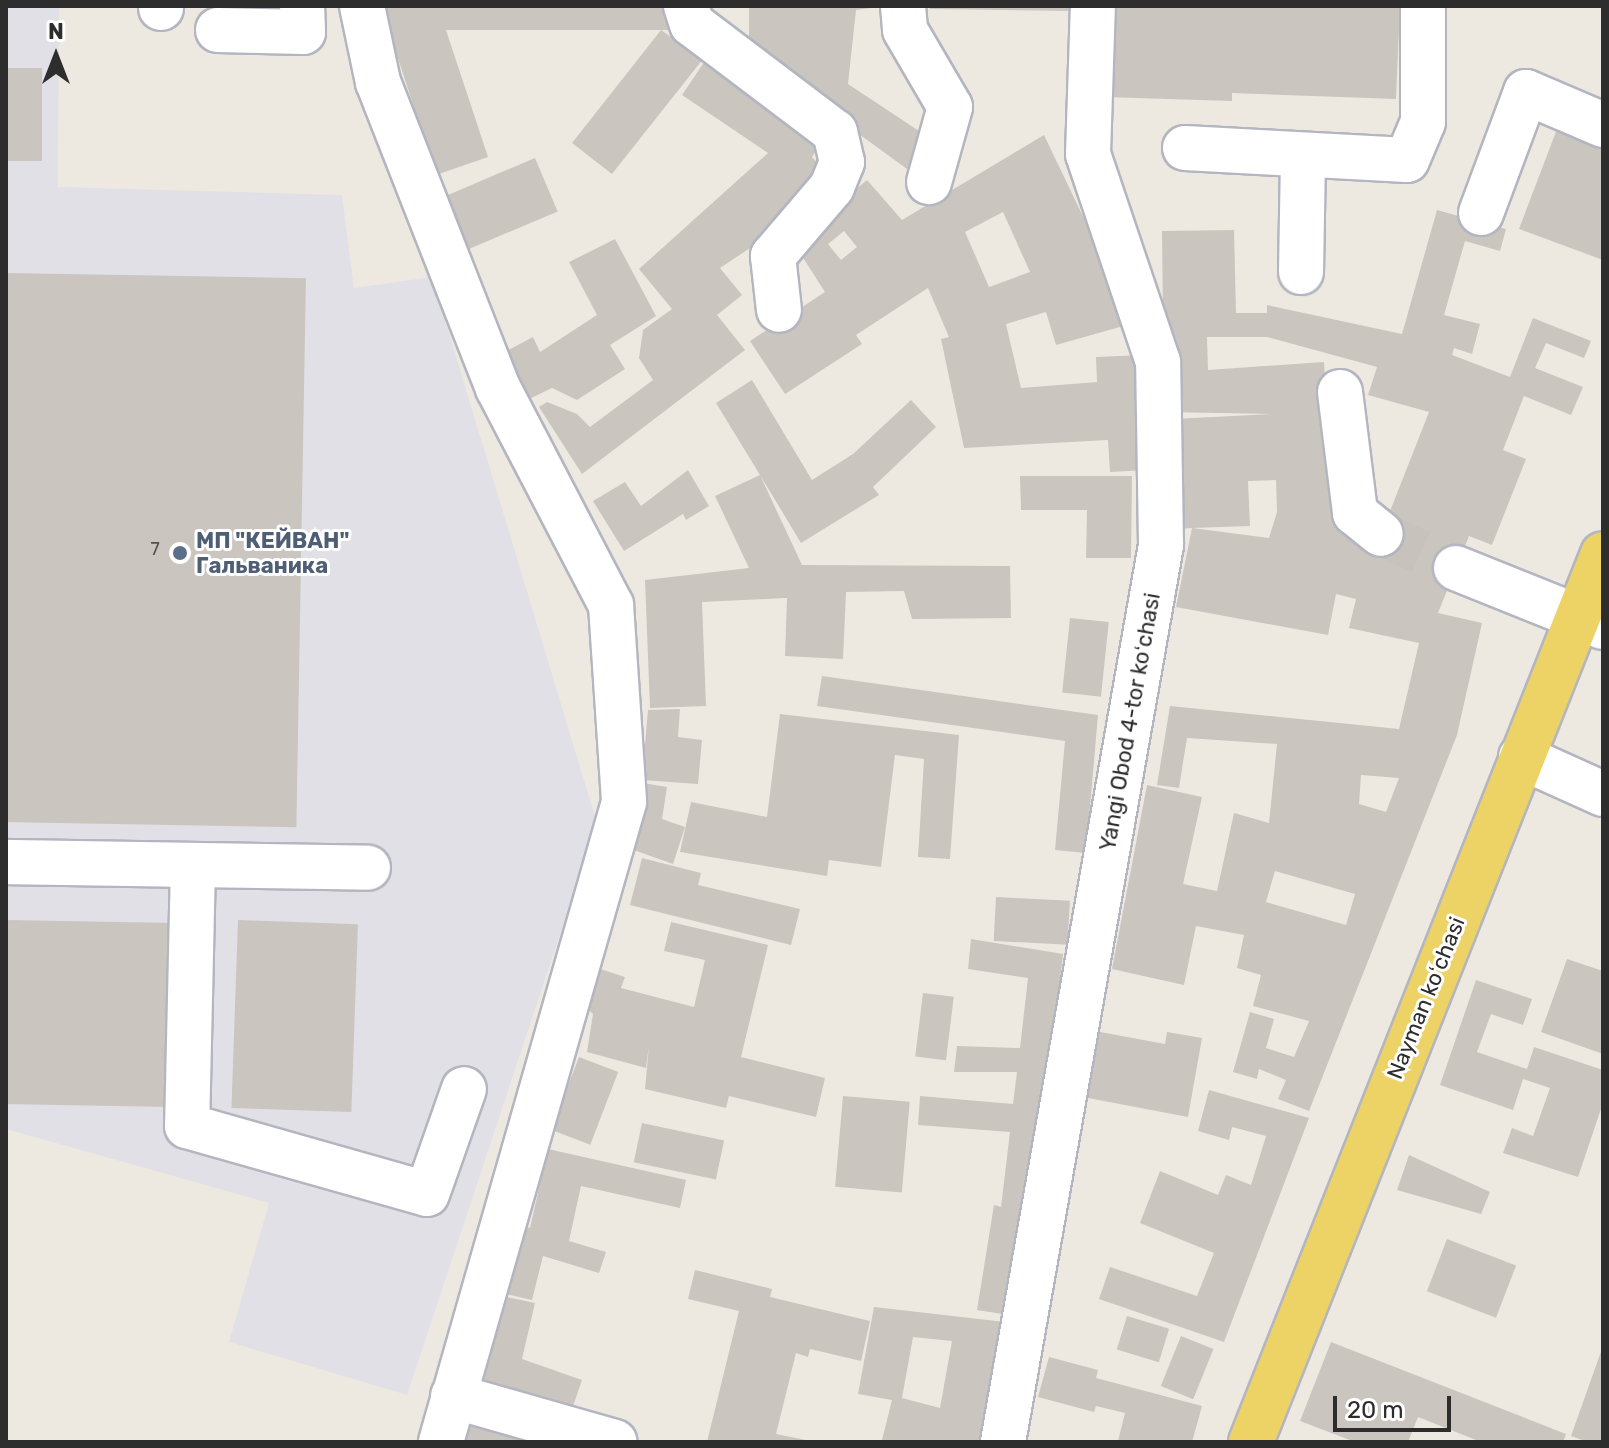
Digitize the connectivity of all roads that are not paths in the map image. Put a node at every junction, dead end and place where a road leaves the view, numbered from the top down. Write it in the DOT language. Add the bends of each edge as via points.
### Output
graph roads {
  1 [pos="302,6"];
  2 [pos="362,6"];
  3 [pos="686,6"];
  4 [pos="903,6"];
  5 [pos="1093,6"];
  6 [pos="1423,6"];
  7 [pos="218,30"];
  8 [pos="1603,125"];
  9 [pos="1185,148"];
  10 [pos="1303,155"];
  11 [pos="929,182"];
  12 [pos="1481,213"];
  13 [pos="1301,272"];
  14 [pos="779,310"];
  15 [pos="1340,392"];
  16 [pos="1381,534"];
  17 [pos="1603,554"];
  18 [pos="1456,568"];
  19 [pos="1591,622"];
  20 [pos="1521,757"];
  21 [pos="1603,794"];
  22 [pos="6,862"];
  23 [pos="193,865"];
  24 [pos="368,868"];
  25 [pos="464,1089"];
  26 [pos="453,1396"];
  27 [pos="441,1442"];
  28 [pos="615,1442"];
  29 [pos="1003,1442"];
  30 [pos="1251,1442"];
  1 -- 7 [label="street" via="303,32"];
  2 -- 26 [label="street" via="378,82 498,388 611,605 624,802"];
  3 -- 14 [label="street" via="692,24 835,132 842,162 832,187 773,256"];
  4 -- 11 [label="street" via="905,30 950,107"];
  5 -- 29 [label="street, Yangi Obod 4-tor koʻchasi" via="1088,154 1158,362 1161,545"];
  6 -- 10 [label="street" via="1423,122 1407,160"];
  8 -- 12 [label="street" via="1526,92"];
  9 -- 10 [label="street"];
  10 -- 13 [label="street"];
  15 -- 16 [label="street" via="1355,513"];
  17 -- 19 [label="main road, Nayman koʻchasi"];
  18 -- 19 [label="street"];
  19 -- 20 [label="main road, Nayman koʻchasi"];
  20 -- 21 [label="street"];
  20 -- 30 [label="main road, Nayman koʻchasi"];
  22 -- 23 [label="street"];
  23 -- 24 [label="street"];
  23 -- 25 [label="street" via="187,1126 427,1194"];
  26 -- 27 [label="street"];
  26 -- 28 [label="street"];
}
